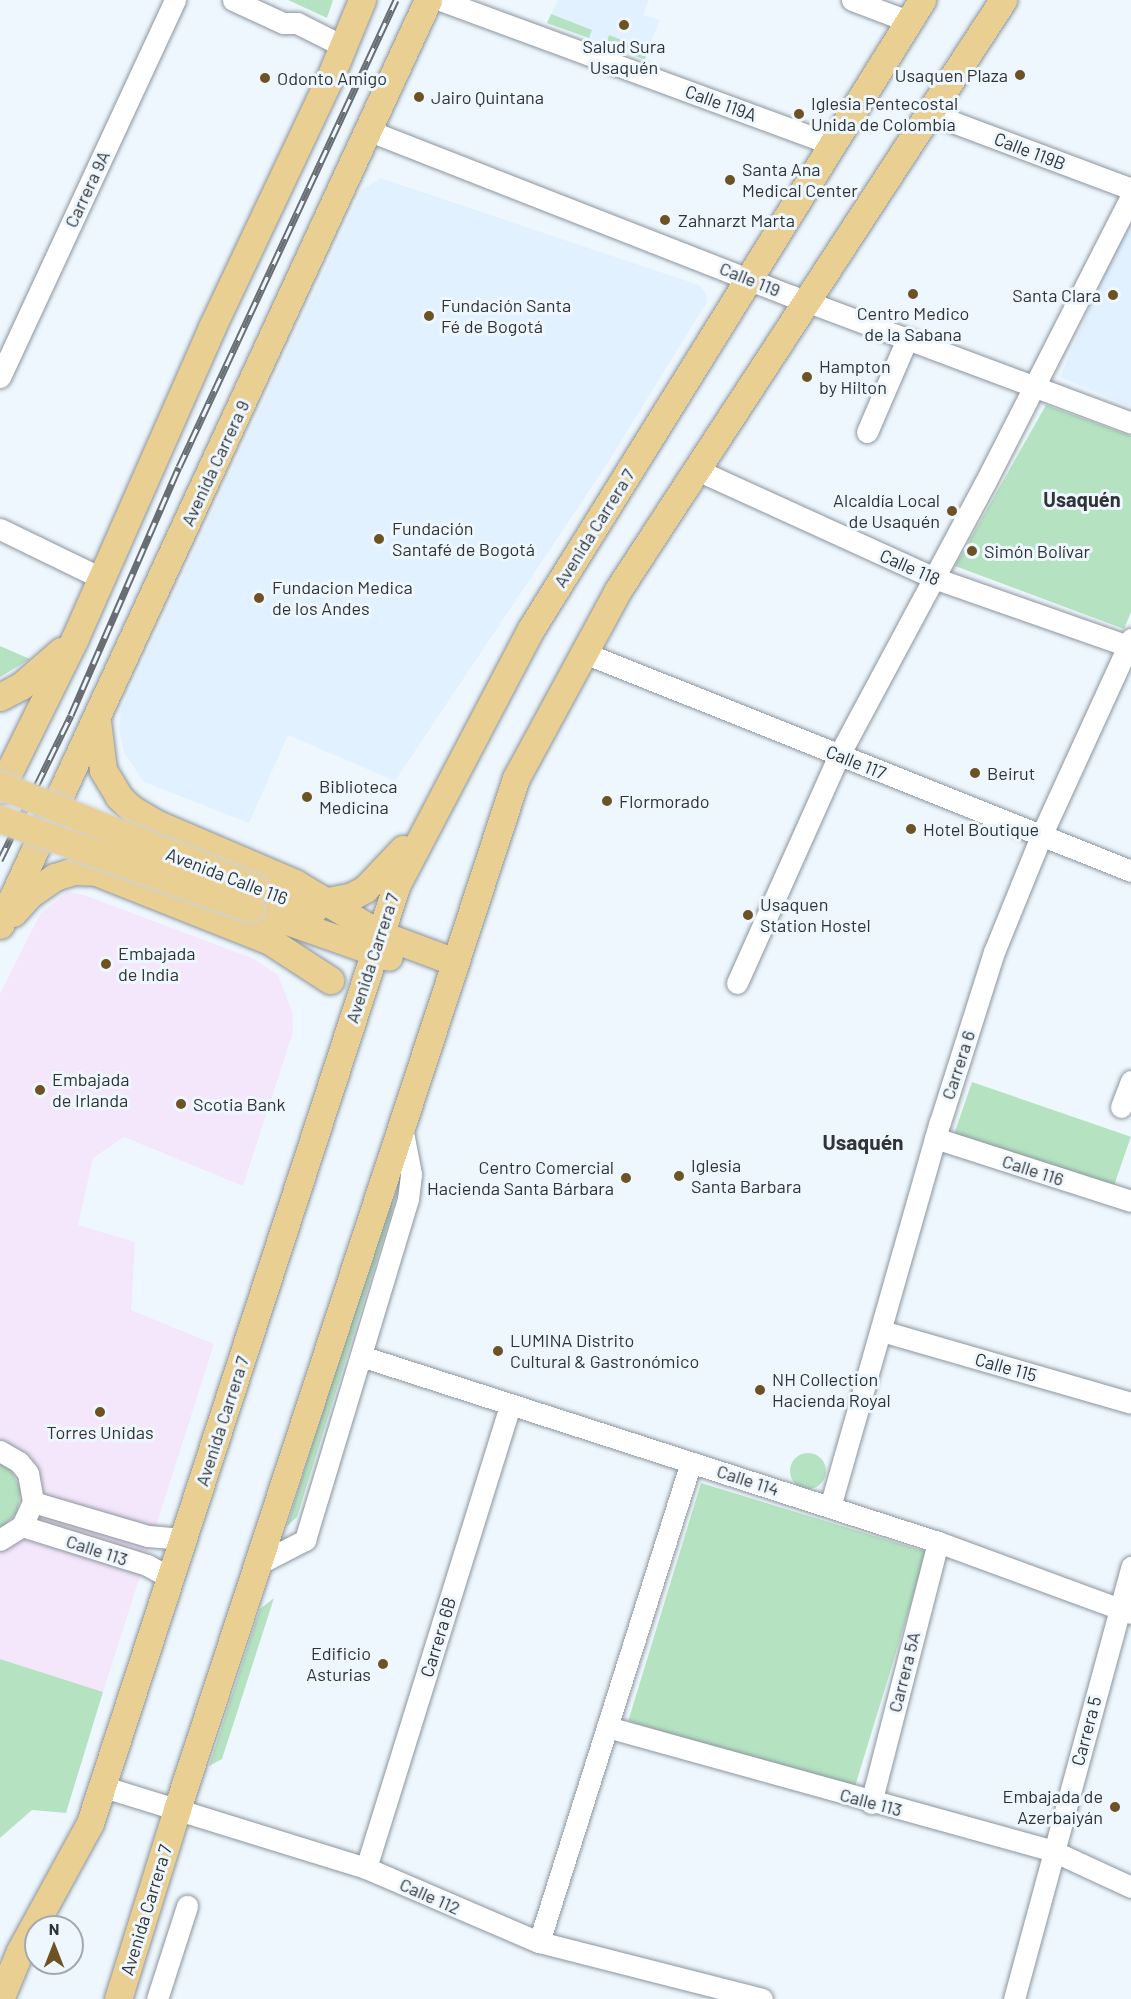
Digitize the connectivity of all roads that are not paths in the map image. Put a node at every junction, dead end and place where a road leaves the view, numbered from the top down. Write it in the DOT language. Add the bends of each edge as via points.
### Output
graph roads {
  1 [pos="175,0"];
  2 [pos="233,0"];
  3 [pos="362,0"];
  4 [pos="428,0"];
  5 [pos="440,0"];
  6 [pos="852,0"];
  7 [pos="1003,0"];
  8 [pos="915,11"];
  9 [pos="341,52"];
  10 [pos="929,112"];
  11 [pos="370,131"];
  12 [pos="832,144"];
  13 [pos="1131,189"];
  14 [pos="1131,196"];
  15 [pos="749,280"];
  16 [pos="808,302"];
  17 [pos="907,339"];
  18 [pos="0,377"];
  19 [pos="1034,386"];
  20 [pos="1131,423"];
  21 [pos="867,432"];
  22 [pos="695,469"];
  23 [pos="0,529"];
  24 [pos="101,578"];
  25 [pos="934,578"];
  26 [pos="75,638"];
  27 [pos="1130,644"];
  28 [pos="582,652"];
  29 [pos="0,697"];
  30 [pos="97,717"];
  31 [pos="840,755"];
  32 [pos="0,785"];
  33 [pos="0,790"];
  34 [pos="438,802"];
  35 [pos="0,819"];
  36 [pos="1041,836"];
  37 [pos="1131,871"];
  38 [pos="252,898"];
  39 [pos="327,902"];
  40 [pos="296,903"];
  41 [pos="0,926"];
  42 [pos="377,943"];
  43 [pos="453,971"];
  44 [pos="330,980"];
  45 [pos="737,983"];
  46 [pos="349,1030"];
  47 [pos="1131,1081"];
  48 [pos="1121,1107"];
  49 [pos="402,1127"];
  50 [pos="935,1138"];
  51 [pos="1131,1202"];
  52 [pos="882,1331"];
  53 [pos="362,1356"];
  54 [pos="1131,1403"];
  55 [pos="510,1405"];
  56 [pos="0,1451"];
  57 [pos="691,1462"];
  58 [pos="33,1502"];
  59 [pos="830,1507"];
  60 [pos="22,1526"];
  61 [pos="183,1539"];
  62 [pos="0,1540"];
  63 [pos="938,1542"];
  64 [pos="260,1563"];
  65 [pos="1131,1567"];
  66 [pos="170,1578"];
  67 [pos="1126,1610"];
  68 [pos="607,1727"];
  69 [pos="101,1786"];
  70 [pos="871,1803"];
  71 [pos="177,1809"];
  72 [pos="1053,1851"];
  73 [pos="366,1868"];
  74 [pos="1131,1887"];
  75 [pos="187,1906"];
  76 [pos="539,1942"];
  77 [pos="0,1999"];
  78 [pos="118,1999"];
  79 [pos="157,1999"];
  80 [pos="762,1999"];
  81 [pos="1014,1999"];
  1 -- 18 [label="street, Carrera 9A"];
  2 -- 9 [label="street" via="283,23 297,23"];
  3 -- 9 [label="main road"];
  4 -- 11 [label="main road, Avenida Carrera 9"];
  5 -- 12 [label="street, Calle 119A"];
  6 -- 8 [label="street"];
  7 -- 10 [label="main road, Avenida Carrera 7"];
  8 -- 12 [label="main road, Avenida Carrera 7"];
  9 -- 24 [label="main road"];
  10 -- 13 [label="street, Calle 119B"];
  10 -- 16 [label="main road, Avenida Carrera 7"];
  11 -- 15 [label="street, Calle 119"];
  11 -- 30 [label="main road, Avenida Carrera 9"];
  12 -- 15 [label="main road, Avenida Carrera 7"];
  14 -- 19 [label="street"];
  15 -- 16 [label="street, Calle 119"];
  15 -- 34 [label="main road, Avenida Carrera 7" via="531,629"];
  16 -- 17 [label="street, Calle 119"];
  16 -- 22 [label="main road, Avenida Carrera 7"];
  17 -- 19 [label="street, Calle 119"];
  17 -- 21 [label="street"];
  19 -- 20 [label="street, Calle 119"];
  19 -- 25 [label="street"];
  22 -- 25 [label="street, Calle 118"];
  22 -- 28 [label="main road, Avenida Carrera 7"];
  23 -- 24 [label="street"];
  24 -- 26 [label="main road"];
  25 -- 27 [label="street, Calle 118"];
  25 -- 31 [label="street"];
  26 -- 29 [label="main road" via="42,670"];
  26 -- 33 [label="main road"];
  27 -- 36 [label="street, Carrera 6"];
  28 -- 31 [label="street, Calle 117"];
  28 -- 43 [label="main road, Avenida Carrera 7" via="516,778"];
  30 -- 40 [label="main road" via="103,770 119,797 155,823"];
  30 -- 41 [label="main road, Avenida Carrera 9"];
  31 -- 36 [label="street, Calle 117"];
  31 -- 45 [label="street"];
  32 -- 38 [label="main road, Avenida Calle 116, bridge"];
  34 -- 39 [label="main road" via="379,877 352,896"];
  34 -- 40 [label="main road" via="391,852 359,874 331,883"];
  34 -- 42 [label="main road, Avenida Carrera 7" via="397,884"];
  35 -- 38 [label="main road, Avenida Calle 116, bridge"];
  36 -- 37 [label="street, Calle 117"];
  36 -- 50 [label="street, Carrera 6" via="994,952"];
  38 -- 40 [label="main road, Avenida Calle 116"];
  39 -- 40 [label="main road"];
  39 -- 42 [label="main road"];
  40 -- 42 [label="main road, Avenida Calle 116"];
  40 -- 44 [label="main road"];
  41 -- 44 [label="main road" via="40,886 73,871 96,872 270,941"];
  42 -- 43 [label="main road, Avenida Calle 116"];
  42 -- 46 [label="main road, Avenida Carrera 7"];
  43 -- 49 [label="main road, Avenida Carrera 7"];
  44 -- 46 [label="main road"];
  46 -- 61 [label="main road, Avenida Carrera 7"];
  47 -- 48 [label="street"];
  49 -- 53 [label="street" via="411,1183"];
  49 -- 64 [label="main road, Avenida Carrera 7"];
  50 -- 51 [label="street, Calle 116"];
  50 -- 52 [label="street, Carrera 6"];
  52 -- 54 [label="street, Calle 115"];
  52 -- 59 [label="street, Carrera 6"];
  53 -- 55 [label="street, Calle 114"];
  53 -- 64 [label="street" via="305,1540"];
  55 -- 57 [label="street, Calle 114"];
  55 -- 73 [label="street, Carrera 6B"];
  56 -- 58 [label="street" via="19,1462 28,1473"];
  57 -- 59 [label="street, Calle 114"];
  57 -- 68 [label="street"];
  58 -- 60 [label="street"];
  58 -- 61 [label="street, Calle 113" via="148,1536"];
  59 -- 63 [label="street, Calle 114"];
  60 -- 62 [label="street"];
  60 -- 66 [label="street, Calle 113" via="147,1565"];
  61 -- 66 [label="main road, Avenida Carrera 7"];
  63 -- 67 [label="street, Calle 114"];
  63 -- 70 [label="street, Carrera 5A"];
  64 -- 71 [label="main road, Avenida Carrera 7"];
  65 -- 67 [label="street, Carrera 5"];
  66 -- 69 [label="main road, Avenida Carrera 7"];
  67 -- 72 [label="street, Carrera 5"];
  68 -- 70 [label="street, Calle 113"];
  68 -- 76 [label="street"];
  69 -- 71 [label="street, Calle 112"];
  69 -- 77 [label="main road, Avenida Carrera 7" via="90,1823 26,1940"];
  70 -- 72 [label="street, Calle 113"];
  71 -- 73 [label="street, Calle 112"];
  71 -- 78 [label="main road, Avenida Carrera 7"];
  72 -- 74 [label="street, Calle 113"];
  72 -- 81 [label="street, Carrera 5"];
  73 -- 76 [label="street, Calle 112"];
  75 -- 79 [label="street"];
  76 -- 80 [label="street, Calle 112"];
}
